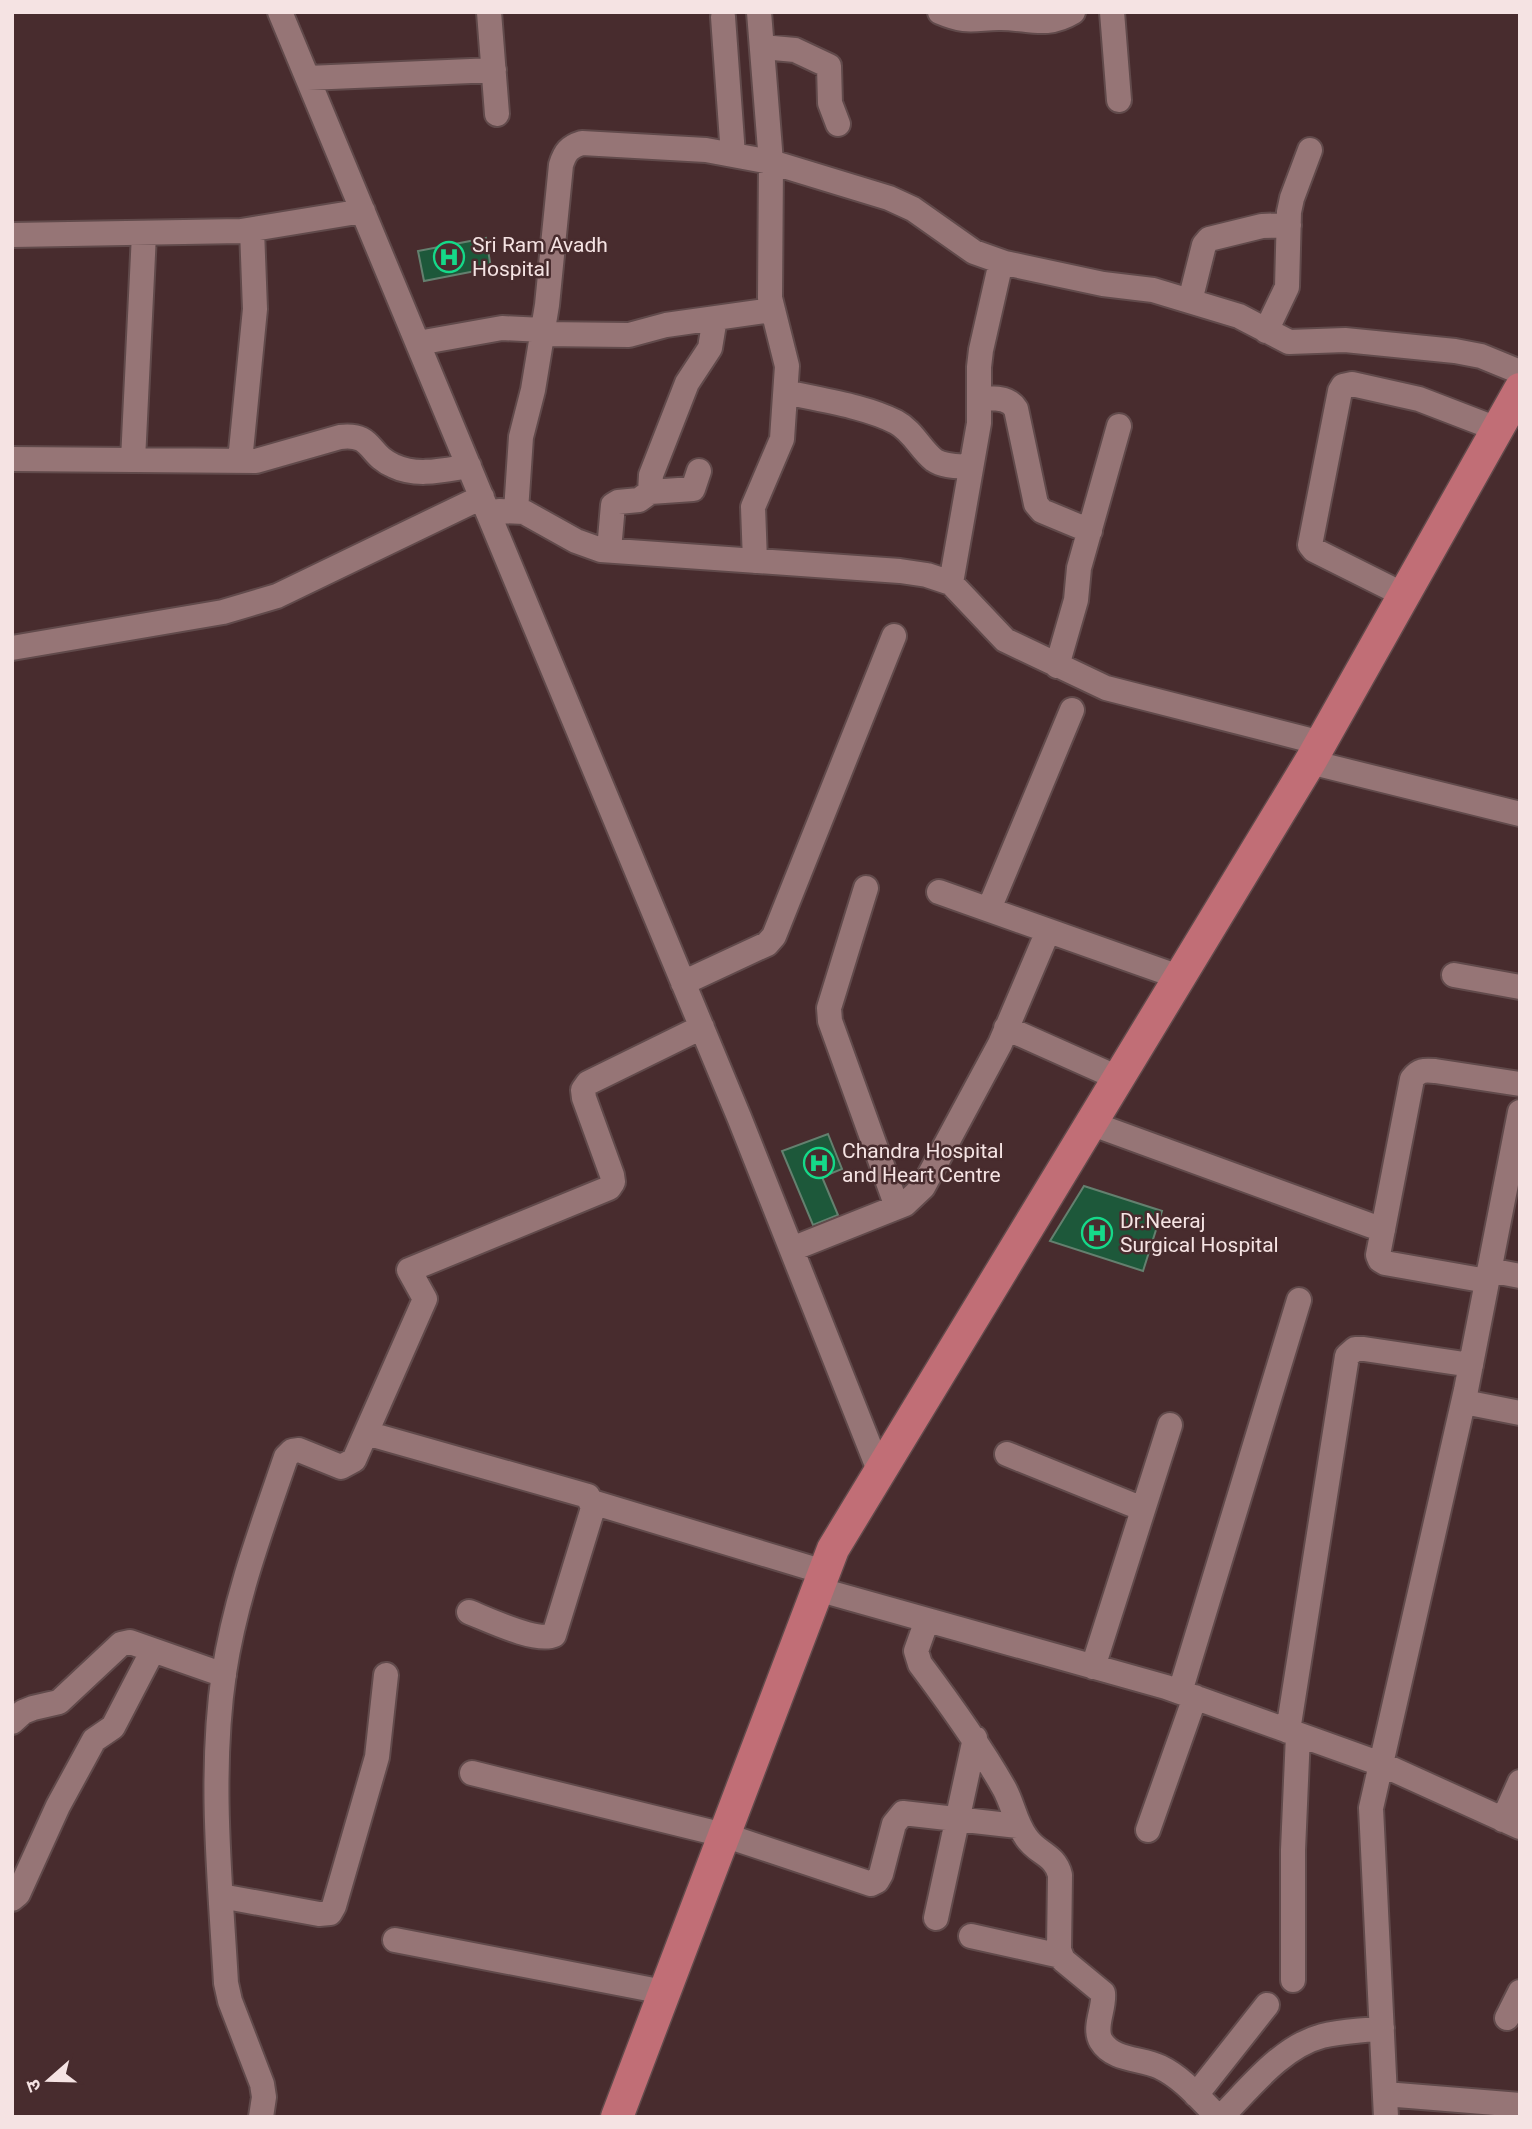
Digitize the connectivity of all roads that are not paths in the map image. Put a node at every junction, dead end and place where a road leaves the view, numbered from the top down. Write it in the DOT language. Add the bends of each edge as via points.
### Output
graph roads {
  1 [pos="281,12"];
  2 [pos="489,12"];
  3 [pos="759,12"];
  4 [pos="940,12"];
  5 [pos="1073,12"];
  6 [pos="1112,12"];
  7 [pos="723,17"];
  8 [pos="762,47"];
  9 [pos="494,70"];
  10 [pos="308,78"];
  11 [pos="1119,100"];
  12 [pos="497,114"];
  13 [pos="838,124"];
  14 [pos="1310,150"];
  15 [pos="733,155"];
  16 [pos="771,162"];
  17 [pos="363,211"];
  18 [pos="1289,225"];
  19 [pos="252,230"];
  20 [pos="12,234"];
  21 [pos="144,234"];
  22 [pos="1001,262"];
  23 [pos="1190,301"];
  24 [pos="772,310"];
  25 [pos="715,318"];
  26 [pos="1266,331"];
  27 [pos="543,332"];
  28 [pos="418,343"];
  29 [pos="1520,372"];
  30 [pos="1520,389"];
  31 [pos="786,393"];
  32 [pos="979,398"];
  33 [pos="1119,426"];
  34 [pos="1497,429"];
  35 [pos="12,459"];
  36 [pos="133,460"];
  37 [pos="240,461"];
  38 [pos="469,466"];
  39 [pos="971,467"];
  40 [pos="699,471"];
  41 [pos="650,492"];
  42 [pos="485,504"];
  43 [pos="516,511"];
  44 [pos="1090,531"];
  45 [pos="609,550"];
  46 [pos="755,561"];
  47 [pos="951,583"];
  48 [pos="1404,595"];
  49 [pos="894,636"];
  50 [pos="12,648"];
  51 [pos="1057,666"];
  52 [pos="1072,710"];
  53 [pos="1316,752"];
  54 [pos="1520,814"];
  55 [pos="866,888"];
  56 [pos="939,892"];
  57 [pos="989,909"];
  58 [pos="1048,930"];
  59 [pos="1454,975"];
  60 [pos="1179,977"];
  61 [pos="684,983"];
  62 [pos="1520,988"];
  63 [pos="702,1027"];
  64 [pos="1006,1028"];
  65 [pos="1118,1078"];
  66 [pos="1520,1084"];
  67 [pos="1520,1112"];
  68 [pos="1090,1124"];
  69 [pos="1512,1190"];
  70 [pos="897,1207"];
  71 [pos="1383,1230"];
  72 [pos="792,1249"];
  73 [pos="1488,1275"];
  74 [pos="1520,1276"];
  75 [pos="1299,1300"];
  76 [pos="1471,1365"];
  77 [pos="1464,1402"];
  78 [pos="1520,1413"];
  79 [pos="1170,1425"];
  80 [pos="366,1433"];
  81 [pos="1007,1454"];
  82 [pos="879,1470"];
  83 [pos="592,1502"];
  84 [pos="1143,1509"];
  85 [pos="821,1581"];
  86 [pos="469,1612"];
  87 [pos="927,1620"];
  88 [pos="152,1652"];
  89 [pos="1093,1667"];
  90 [pos="224,1675"];
  91 [pos="386,1675"];
  92 [pos="1188,1695"];
  93 [pos="12,1722"];
  94 [pos="1293,1733"];
  95 [pos="975,1738"];
  96 [pos="1381,1764"];
  97 [pos="472,1773"];
  98 [pos="1520,1782"];
  99 [pos="956,1818"];
  100 [pos="1511,1823"];
  101 [pos="1018,1826"];
  102 [pos="1148,1830"];
  103 [pos="724,1835"];
  104 [pos="221,1896"];
  105 [pos="12,1899"];
  106 [pos="936,1918"];
  107 [pos="971,1936"];
  108 [pos="395,1940"];
  109 [pos="1060,1956"];
  110 [pos="1293,1980"];
  111 [pos="664,1992"];
  112 [pos="1520,1992"];
  113 [pos="1267,2005"];
  114 [pos="1507,2018"];
  115 [pos="1382,2028"];
  116 [pos="1196,2095"];
  117 [pos="262,2099"];
  118 [pos="1386,2105"];
  119 [pos="1520,2105"];
  120 [pos="621,2107"];
  121 [pos="1220,2117"];
  1 -- 10 [label="street"];
  2 -- 9 [label="street"];
  3 -- 8 [label="street"];
  4 -- 5 [label="street" via="964,20 1043,23"];
  6 -- 11 [label="street"];
  7 -- 15 [label="street"];
  8 -- 13 [label="street" via="795,50 829,66 830,103"];
  8 -- 16 [label="street"];
  9 -- 10 [label="street"];
  9 -- 12 [label="street"];
  10 -- 17 [label="street"];
  14 -- 18 [label="street" via="1292,198"];
  15 -- 16 [label="street"];
  15 -- 27 [label="street" via="599,144 571,147 561,165"];
  16 -- 22 [label="street" via="890,198 974,252"];
  16 -- 24 [label="street"];
  17 -- 19 [label="street"];
  17 -- 28 [label="street"];
  18 -- 23 [label="street" via="1262,226 1209,239"];
  18 -- 26 [label="street" via="1286,287"];
  19 -- 21 [label="street"];
  19 -- 37 [label="street" via="255,309"];
  20 -- 21 [label="street"];
  21 -- 36 [label="street"];
  22 -- 23 [label="street"];
  22 -- 32 [label="street" via="981,349"];
  23 -- 26 [label="street" via="1238,316"];
  24 -- 25 [label="street"];
  24 -- 31 [label="street" via="785,352"];
  25 -- 27 [label="street" via="629,335"];
  25 -- 41 [label="street" via="710,348 687,383 651,475"];
  26 -- 29 [label="street" via="1289,342 1345,340 1455,351"];
  27 -- 28 [label="street" via="502,328"];
  27 -- 43 [label="street" via="521,438"];
  28 -- 38 [label="street"];
  30 -- 34 [label="main road"];
  31 -- 39 [label="street" via="896,422 933,460"];
  31 -- 46 [label="street" via="782,439 753,507"];
  32 -- 39 [label="street"];
  32 -- 44 [label="street" via="1004,400 1016,409 1032,494 1042,511"];
  33 -- 44 [label="street"];
  34 -- 48 [label="main road"];
  34 -- 48 [label="street" via="1419,399 1352,384 1340,391 1310,545"];
  35 -- 36 [label="street"];
  36 -- 37 [label="street"];
  37 -- 38 [label="street" via="257,461 352,436 366,441 380,459 396,468 430,472"];
  38 -- 42 [label="street"];
  39 -- 47 [label="street"];
  40 -- 41 [label="street" via="693,488"];
  41 -- 45 [label="street" via="639,500 613,505"];
  42 -- 43 [label="street"];
  42 -- 50 [label="street" via="252,605"];
  42 -- 61 [label="street"];
  43 -- 45 [label="street" via="589,547"];
  44 -- 51 [label="street"];
  45 -- 46 [label="street"];
  46 -- 47 [label="street" via="900,571"];
  47 -- 51 [label="street" via="1004,640"];
  48 -- 53 [label="main road"];
  49 -- 61 [label="street" via="774,936 767,944"];
  51 -- 53 [label="street" via="1124,694"];
  52 -- 57 [label="street"];
  53 -- 54 [label="street"];
  53 -- 60 [label="main road"];
  55 -- 70 [label="street" via="829,1008 830,1021"];
  56 -- 57 [label="street"];
  57 -- 58 [label="street"];
  58 -- 60 [label="street"];
  58 -- 64 [label="street"];
  59 -- 62 [label="street"];
  60 -- 65 [label="main road"];
  61 -- 63 [label="street"];
  63 -- 72 [label="street"];
  63 -- 80 [label="street" via="588,1083 583,1090 612,1175 609,1188 409,1270 425,1299"];
  64 -- 65 [label="street"];
  64 -- 70 [label="street" via="923,1187"];
  65 -- 68 [label="main road"];
  66 -- 71 [label="street" via="1435,1071 1417,1073 1412,1079"];
  67 -- 69 [label="street"];
  68 -- 71 [label="street"];
  68 -- 82 [label="main road"];
  69 -- 73 [label="street"];
  70 -- 72 [label="street"];
  71 -- 73 [label="street" via="1378,1255 1385,1263"];
  72 -- 82 [label="street"];
  73 -- 74 [label="street"];
  73 -- 76 [label="street"];
  75 -- 92 [label="street"];
  76 -- 77 [label="street"];
  76 -- 94 [label="street" via="1364,1349 1354,1349 1347,1356"];
  77 -- 78 [label="street"];
  77 -- 96 [label="street"];
  79 -- 84 [label="street"];
  80 -- 83 [label="street" via="588,1496"];
  80 -- 90 [label="street" via="348,1465 341,1467 299,1450 286,1457 260,1532"];
  81 -- 84 [label="street"];
  82 -- 85 [label="main road" via="833,1549"];
  83 -- 85 [label="street"];
  83 -- 86 [label="street" via="554,1635 534,1636"];
  84 -- 89 [label="street"];
  85 -- 87 [label="street"];
  85 -- 103 [label="main road"];
  87 -- 89 [label="street"];
  87 -- 95 [label="street" via="917,1657"];
  88 -- 90 [label="street"];
  88 -- 93 [label="street" via="130,1642 121,1644 59,1702 23,1712"];
  88 -- 105 [label="street" via="113,1727 94,1740"];
  89 -- 92 [label="street"];
  90 -- 104 [label="street" via="217,1806"];
  91 -- 104 [label="street" via="377,1757 330,1913"];
  92 -- 94 [label="street"];
  92 -- 102 [label="street"];
  94 -- 96 [label="street"];
  94 -- 110 [label="street"];
  95 -- 99 [label="street"];
  95 -- 101 [label="street" via="1006,1793"];
  96 -- 100 [label="street"];
  96 -- 115 [label="street" via="1371,1808"];
  97 -- 103 [label="street"];
  98 -- 100 [label="street"];
  99 -- 101 [label="street"];
  99 -- 103 [label="street" via="898,1816 881,1874 871,1884"];
  99 -- 106 [label="street"];
  101 -- 109 [label="street" via="1031,1844 1058,1865"];
  103 -- 111 [label="main road"];
  104 -- 117 [label="street" via="226,1983"];
  107 -- 109 [label="street"];
  108 -- 111 [label="street"];
  109 -- 116 [label="street" via="1103,1993 1098,2032 1102,2043 1117,2054 1176,2075"];
  111 -- 120 [label="main road"];
  112 -- 114 [label="street"];
  113 -- 116 [label="street"];
  115 -- 118 [label="street"];
  115 -- 121 [label="street" via="1320,2037 1301,2045"];
  116 -- 121 [label="street"];
  118 -- 119 [label="street"];
}
